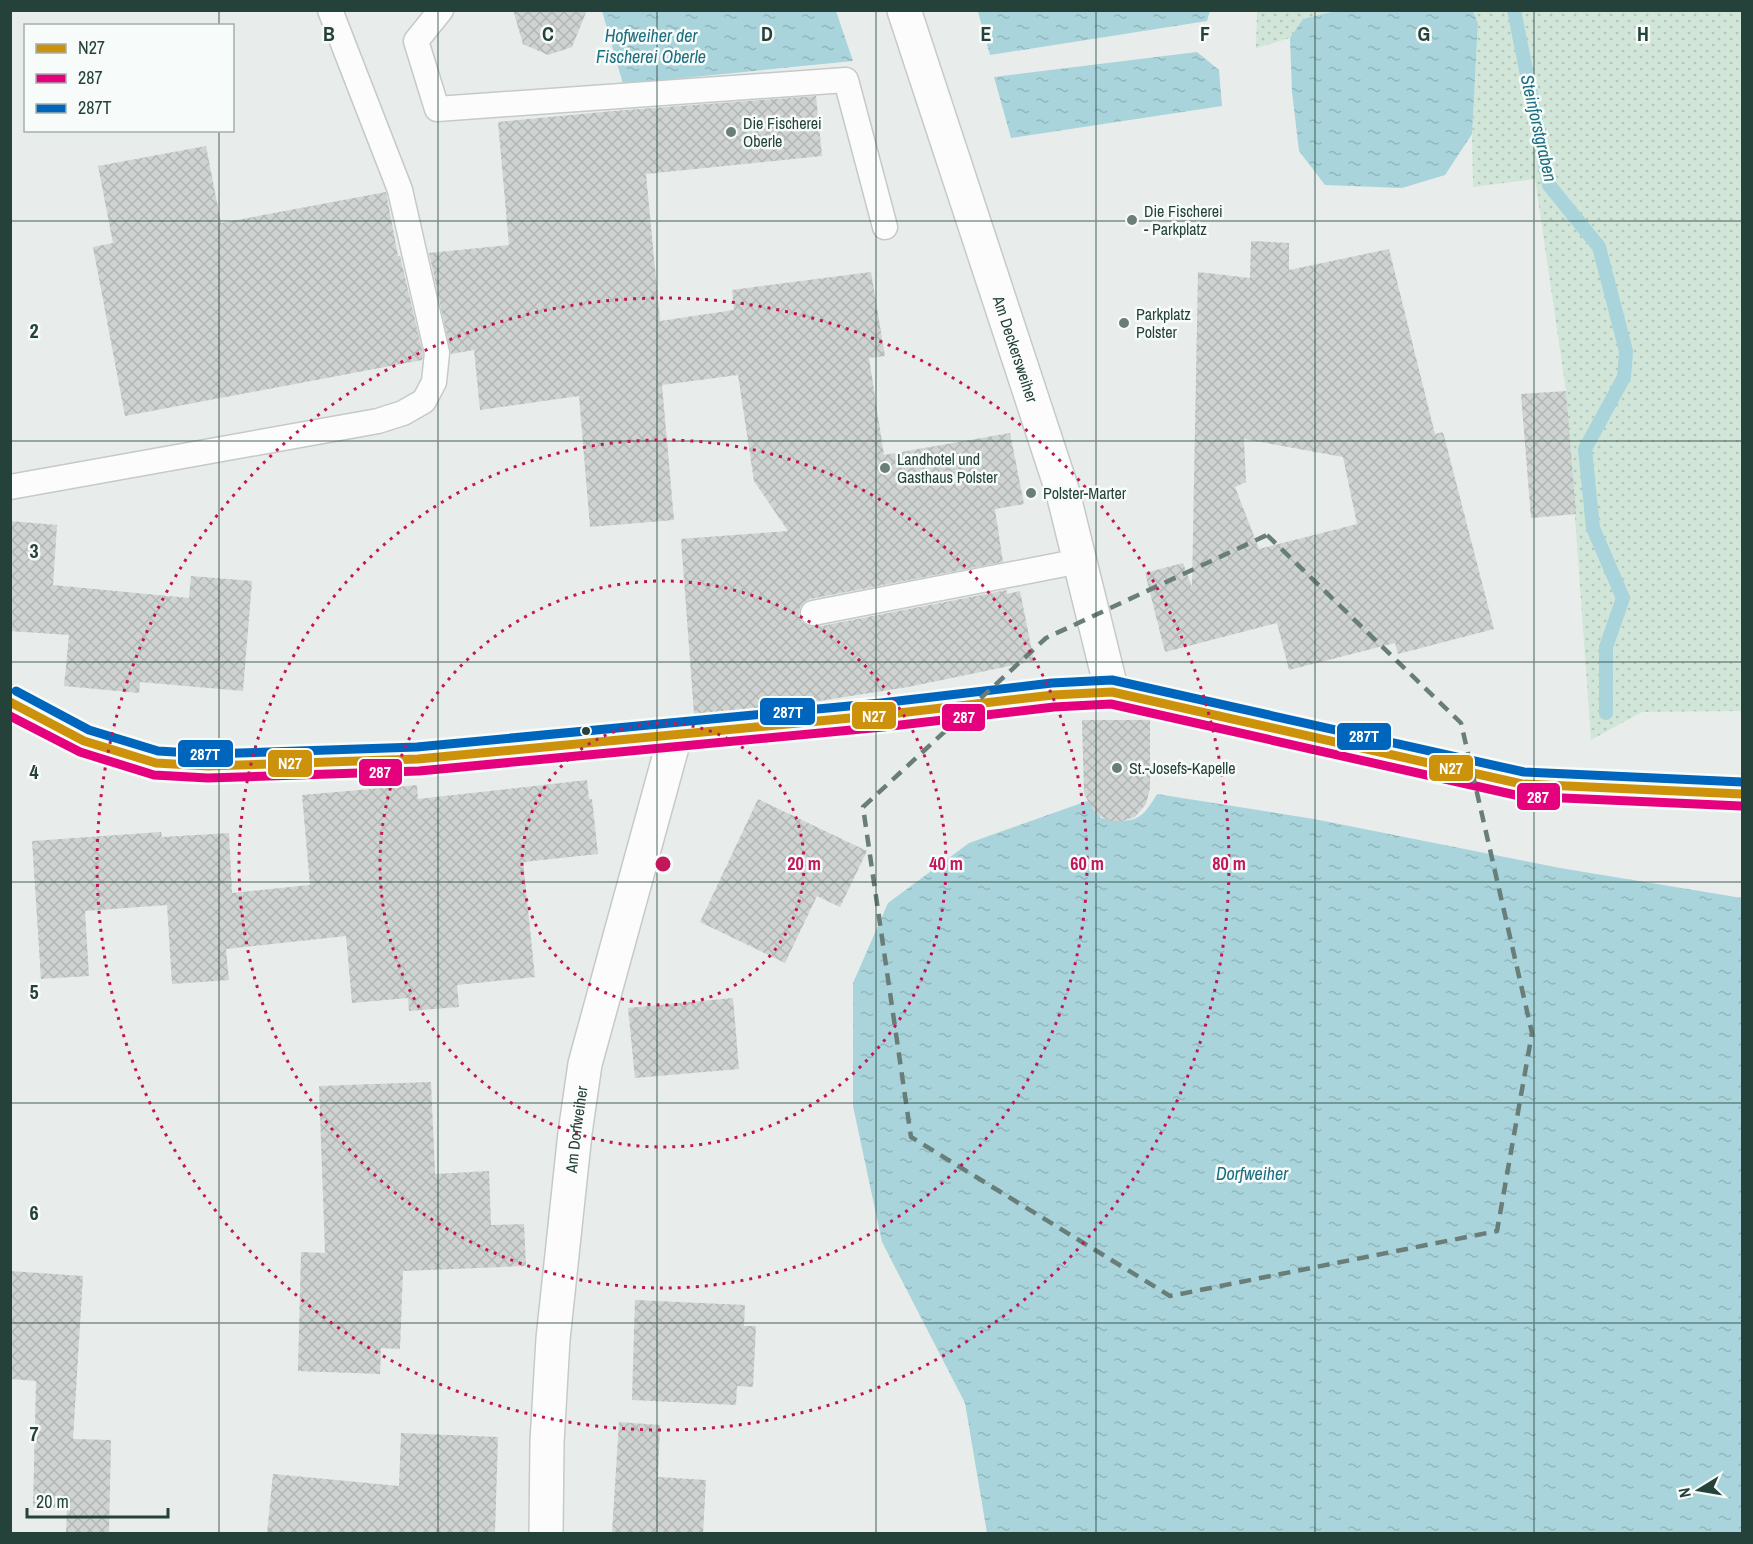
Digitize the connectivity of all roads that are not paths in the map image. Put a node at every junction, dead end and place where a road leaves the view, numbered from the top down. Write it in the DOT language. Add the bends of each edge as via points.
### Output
graph roads {
  1 [pos="330,10"];
  2 [pos="441,10"];
  3 [pos="904,10"];
  4 [pos="885,227"];
  5 [pos="10,487"];
  6 [pos="1080,561"];
  7 [pos="813,613"];
  8 [pos="1112,693"];
  9 [pos="10,702"];
  10 [pos="675,736"];
  11 [pos="1743,794"];
  12 [pos="546,1533"];
  1 -- 5 [label="lane" via="400,190 437,353 435,382 424,401 378,421"];
  2 -- 4 [label="lane" via="416,41 437,109 846,80"];
  3 -- 6 [label="street, Am Deckersweiher" via="1064,493"];
  6 -- 7 [label="lane"];
  6 -- 8 [label="street, Am Deckersweiher"];
  8 -- 10 [label="street" via="1053,694"];
  8 -- 11 [label="street" via="1522,784"];
  9 -- 10 [label="street" via="84,741 156,763 208,766 418,759"];
  10 -- 12 [label="street, Am Dorfweiher" via="585,1064 553,1339"];
}
